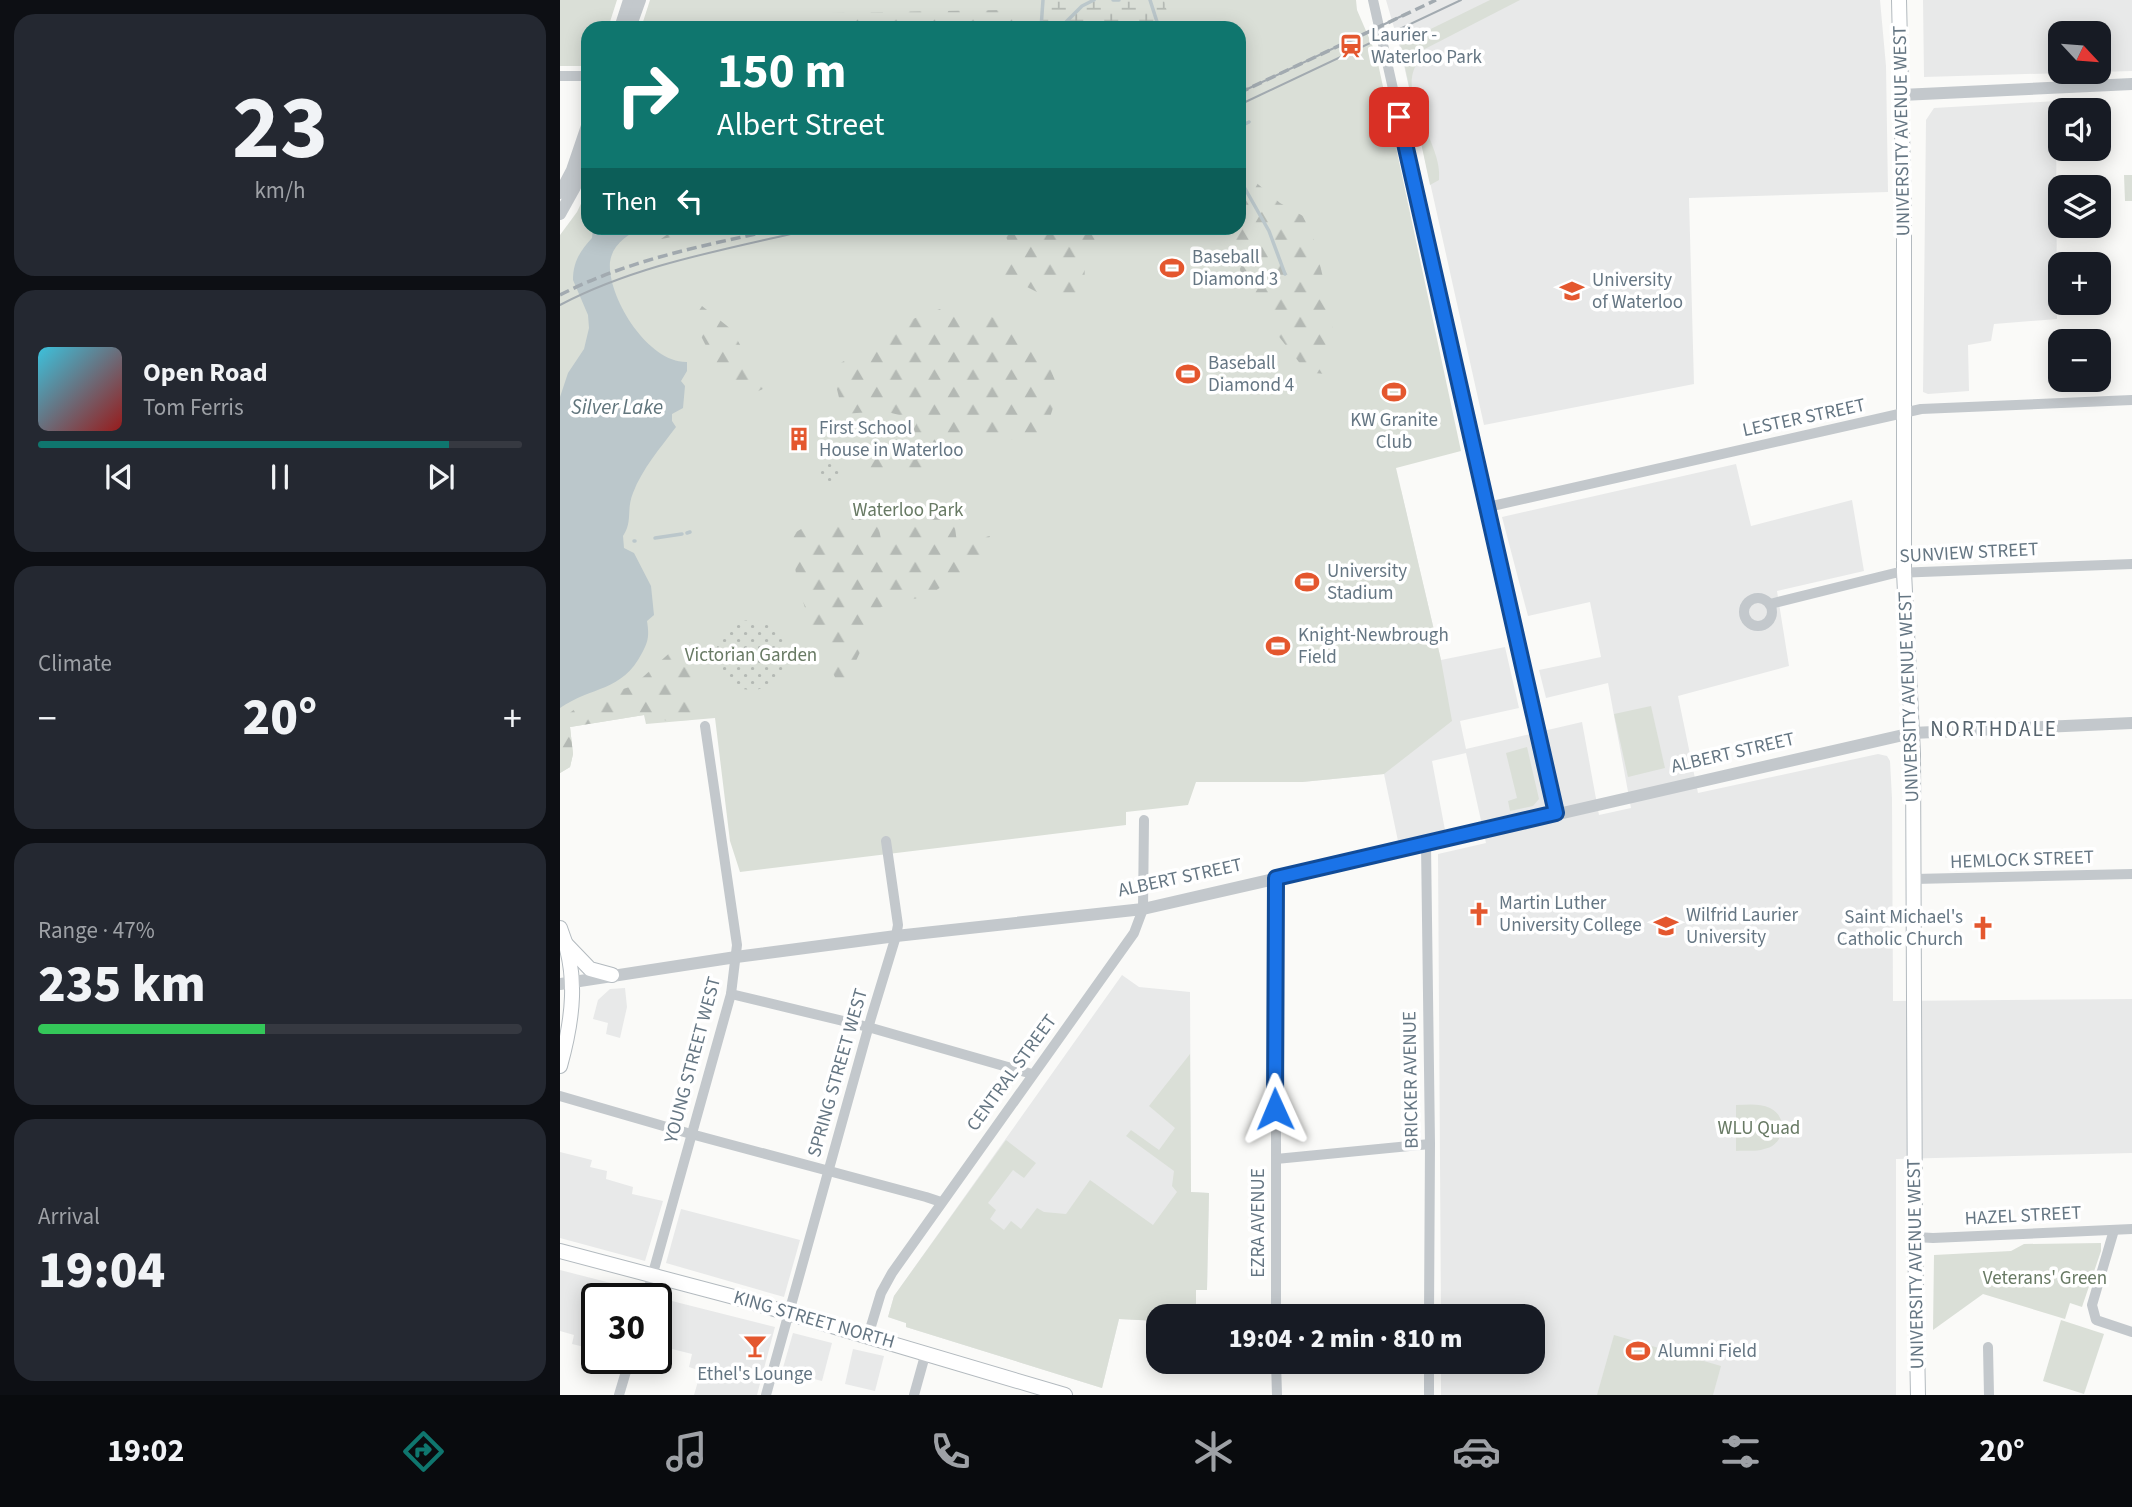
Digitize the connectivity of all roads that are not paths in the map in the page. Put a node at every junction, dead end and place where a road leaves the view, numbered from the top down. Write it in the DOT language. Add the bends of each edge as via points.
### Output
graph roads {
  1 [pos="629,0"];
  2 [pos="640,0"];
  3 [pos="1373,0"];
  4 [pos="1899,0"];
  5 [pos="622,21"];
  6 [pos="632,21"];
  7 [pos="560,76"];
  8 [pos="581,76"];
  9 [pos="2132,84"];
  10 [pos="1902,94"];
  11 [pos="581,143"];
  12 [pos="581,173"];
  13 [pos="560,193"];
  14 [pos="560,214"];
  15 [pos="2132,400"];
  16 [pos="1903,412"];
  17 [pos="1488,507"];
  18 [pos="2132,564"];
  19 [pos="1904,572"];
  20 [pos="1770,604"];
  21 [pos="2132,723"];
  22 [pos="705,726"];
  23 [pos="1912,733"];
  24 [pos="1556,813"];
  25 [pos="1144,820"];
  26 [pos="886,841"];
  27 [pos="1426,844"];
  28 [pos="2132,874"];
  29 [pos="1276,878"];
  30 [pos="1914,879"];
  31 [pos="1143,909"];
  32 [pos="560,928"];
  33 [pos="896,936"];
  34 [pos="566,943"];
  35 [pos="736,957"];
  36 [pos="560,968"];
  37 [pos="612,975"];
  38 [pos="567,984"];
  39 [pos="731,993"];
  40 [pos="869,1027"];
  41 [pos="560,1066"];
  42 [pos="1032,1074"];
  43 [pos="560,1096"];
  44 [pos="691,1134"];
  45 [pos="1430,1144"];
  46 [pos="1276,1159"];
  47 [pos="828,1172"];
  48 [pos="941,1202"];
  49 [pos="2132,1229"];
  50 [pos="2114,1230"];
  51 [pos="1915,1237"];
  52 [pos="560,1251"];
  53 [pos="653,1276"];
  54 [pos="651,1283"];
  55 [pos="1276,1304"];
  56 [pos="1429,1304"];
  57 [pos="789,1313"];
  58 [pos="2132,1332"];
  59 [pos="868,1336"];
  60 [pos="1988,1348"];
  61 [pos="926,1352"];
  62 [pos="625,1374"];
  63 [pos="1276,1374"];
  64 [pos="1429,1374"];
  65 [pos="618,1395"];
  66 [pos="766,1395"];
  67 [pos="914,1395"];
  68 [pos="1065,1395"];
  69 [pos="1276,1395"];
  70 [pos="1429,1395"];
  71 [pos="1918,1395"];
  72 [pos="1989,1395"];
  1 -- 5 [label="street"];
  2 -- 6 [label="street"];
  3 -- 17 [label="street"];
  4 -- 10 [label="main road, UNIVERSITY AVENUE WEST"];
  7 -- 8 [label="street"];
  9 -- 10 [label="street"];
  10 -- 16 [label="main road, UNIVERSITY AVENUE WEST"];
  11 -- 13 [label="street"];
  12 -- 14 [label="street"];
  15 -- 16 [label="street, LESTER STREET"];
  16 -- 17 [label="street, LESTER STREET"];
  16 -- 19 [label="main road, UNIVERSITY AVENUE WEST"];
  17 -- 24 [label="street"];
  18 -- 19 [label="street, SUNVIEW STREET"];
  19 -- 20 [label="street, SUNVIEW STREET"];
  19 -- 23 [label="main road, UNIVERSITY AVENUE WEST"];
  21 -- 23 [label="street, ALBERT STREET"];
  22 -- 35 [label="street, YOUNG STREET WEST"];
  23 -- 24 [label="street, ALBERT STREET"];
  23 -- 30 [label="main road, UNIVERSITY AVENUE WEST"];
  24 -- 27 [label="street, ALBERT STREET"];
  25 -- 31 [label="street, CENTRAL STREET"];
  26 -- 33 [label="street, SPRING STREET WEST"];
  27 -- 29 [label="street, ALBERT STREET"];
  27 -- 45 [label="street, BRICKER AVENUE"];
  28 -- 30 [label="street, HEMLOCK STREET"];
  29 -- 31 [label="street, ALBERT STREET"];
  29 -- 46 [label="street, EZRA AVENUE"];
  30 -- 51 [label="main road, UNIVERSITY AVENUE WEST"];
  31 -- 33 [label="street, ALBERT STREET"];
  31 -- 42 [label="street, CENTRAL STREET" via="1134,933"];
  32 -- 34 [label="main road"];
  33 -- 35 [label="street, ALBERT STREET"];
  33 -- 40 [label="street, SPRING STREET WEST"];
  34 -- 36 [label="main road"];
  34 -- 37 [label="main road" via="590,969"];
  34 -- 38 [label="main road"];
  35 -- 37 [label="street, ALBERT STREET"];
  35 -- 39 [label="street, YOUNG STREET WEST"];
  37 -- 38 [label="street, ALBERT STREET"];
  38 -- 41 [label="main road" via="570,1026"];
  39 -- 40 [label="street"];
  39 -- 44 [label="street, YOUNG STREET WEST"];
  40 -- 42 [label="street"];
  40 -- 47 [label="street, SPRING STREET WEST"];
  42 -- 48 [label="street, CENTRAL STREET"];
  43 -- 44 [label="street"];
  44 -- 47 [label="street"];
  44 -- 53 [label="street, YOUNG STREET WEST"];
  45 -- 46 [label="street"];
  45 -- 56 [label="street, BRICKER AVENUE"];
  46 -- 55 [label="street, EZRA AVENUE"];
  47 -- 48 [label="street"];
  47 -- 57 [label="street, SPRING STREET WEST"];
  48 -- 59 [label="street, CENTRAL STREET" via="881,1293"];
  49 -- 50 [label="street, HAZEL STREET"];
  50 -- 51 [label="street, HAZEL STREET"];
  50 -- 58 [label="street" via="2092,1305 2094,1316 2102,1322"];
  51 -- 71 [label="main road, UNIVERSITY AVENUE WEST"];
  52 -- 53 [label="main road, KING STREET NORTH"];
  53 -- 54 [label="street, YOUNG STREET WEST"];
  53 -- 57 [label="main road, KING STREET NORTH"];
  57 -- 59 [label="main road, KING STREET NORTH"];
  57 -- 66 [label="street, SPRING STREET WEST"];
  59 -- 61 [label="main road, KING STREET NORTH"];
  60 -- 72 [label="street"];
  61 -- 67 [label="street"];
  61 -- 68 [label="main road, KING STREET NORTH"];
  62 -- 65 [label="street"];
  63 -- 69 [label="street"];
  64 -- 70 [label="street"];
}
